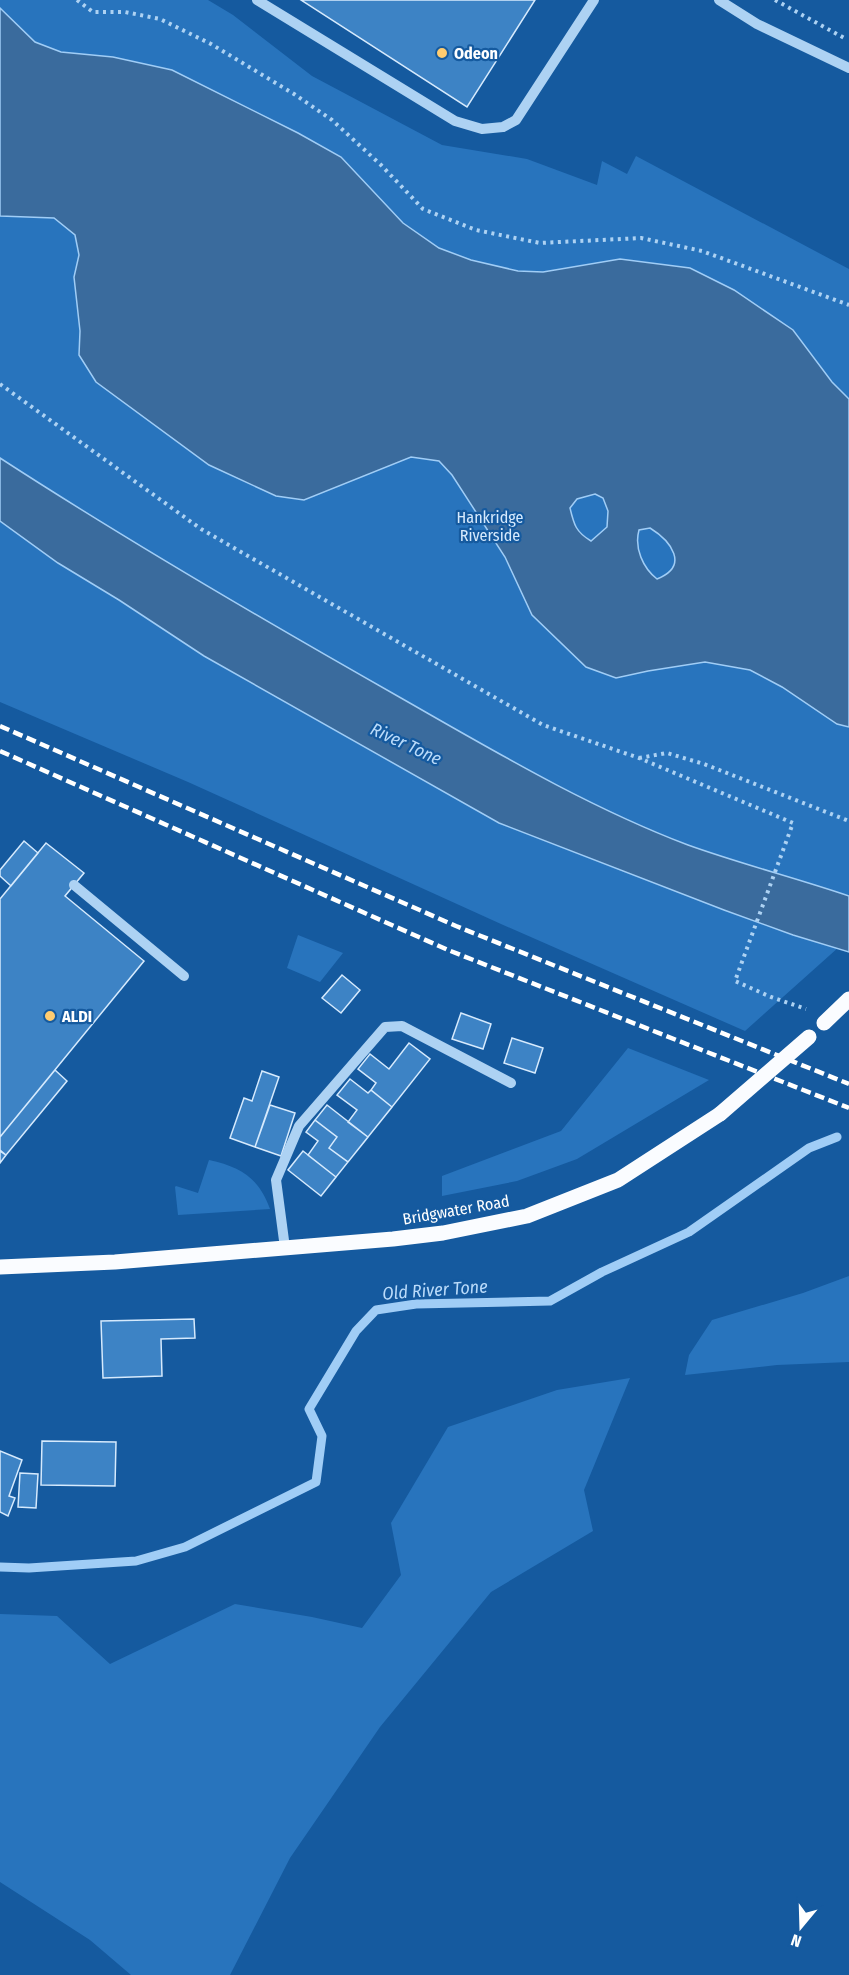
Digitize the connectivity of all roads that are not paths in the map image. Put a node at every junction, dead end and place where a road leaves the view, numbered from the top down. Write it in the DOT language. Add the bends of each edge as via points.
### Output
graph roads {
  1 [pos="257,0"];
  2 [pos="594,0"];
  3 [pos="719,0"];
  4 [pos="849,68"];
  5 [pos="74,885"];
  6 [pos="184,976"];
  7 [pos="849,999"];
  8 [pos="511,1083"];
  9 [pos="285,1248"];
  10 [pos="0,1267"];
  1 -- 2 [label="lane" via="455,122 482,129 503,127 516,120"];
  3 -- 4 [label="lane" via="757,24"];
  5 -- 6 [label="lane"];
  7 -- 9 [label="main road, Bridgwater Road, bridge" via="820,1018 810,1038 720,1114 618,1180 527,1216 443,1233"];
  8 -- 9 [label="lane" via="402,1026 385,1027 299,1126 276,1180"];
  9 -- 10 [label="main road, Bridgwater Road"];
}
